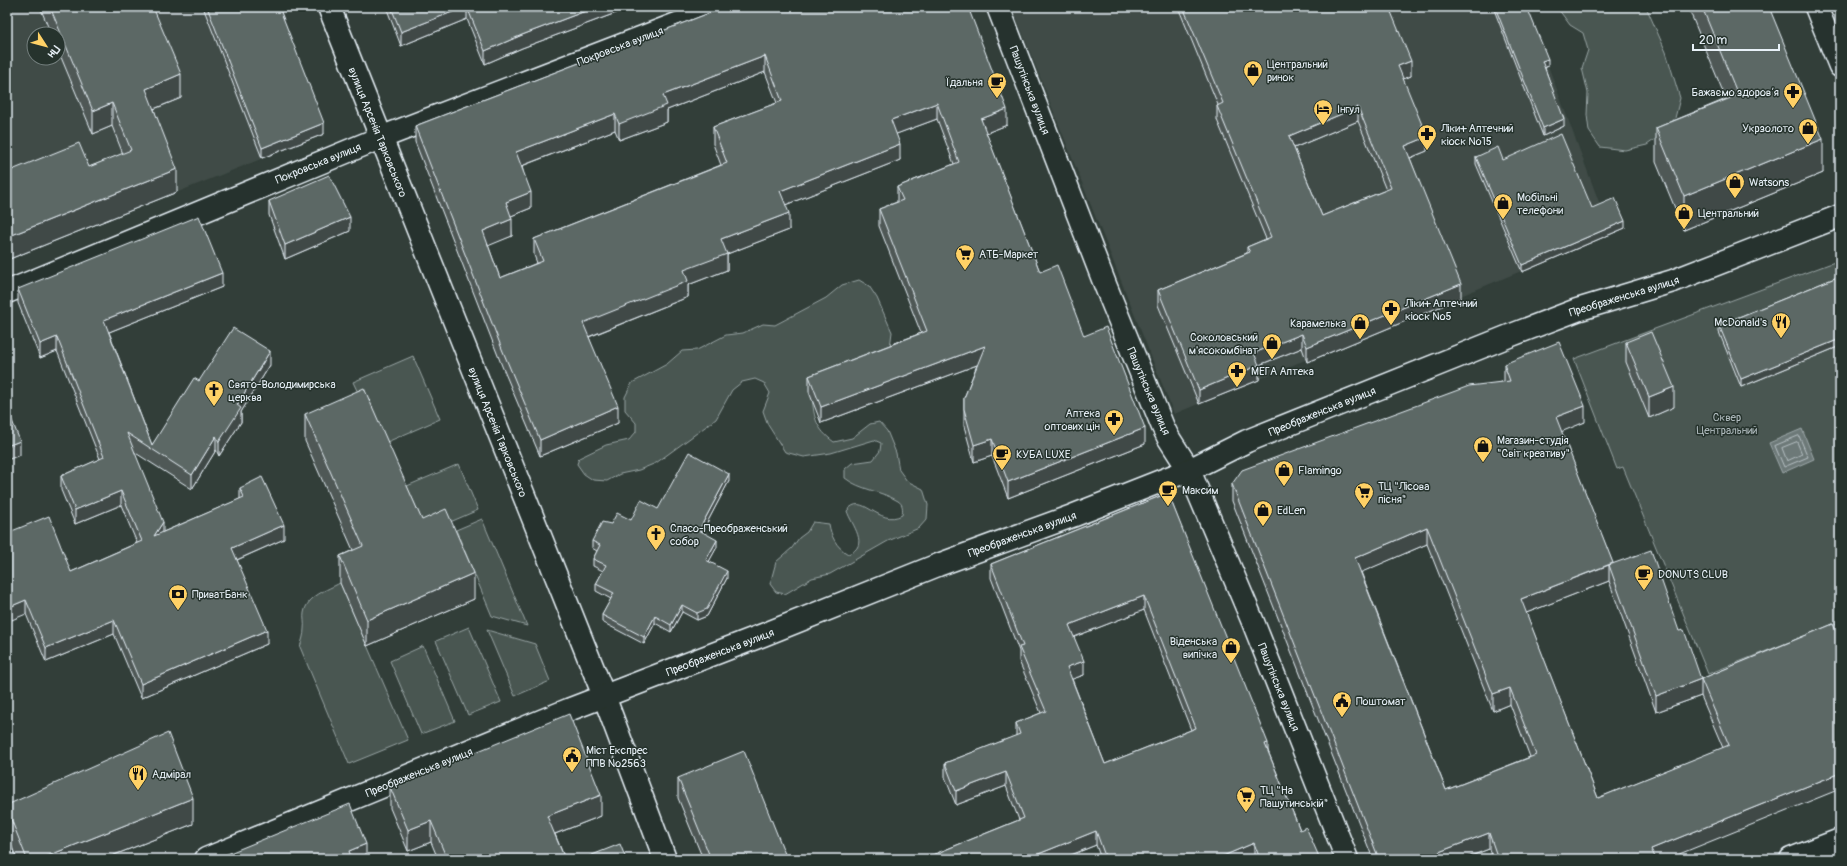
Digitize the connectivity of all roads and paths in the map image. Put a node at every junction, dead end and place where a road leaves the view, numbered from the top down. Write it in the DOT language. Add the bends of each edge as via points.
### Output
graph roads {
  1 [pos="329,7"];
  2 [pos="721,7"];
  3 [pos="998,7"];
  4 [pos="1816,7"];
  5 [pos="1840,66"];
  6 [pos="380,138"];
  7 [pos="1840,216"];
  8 [pos="7,292"];
  9 [pos="1189,470"];
  10 [pos="604,696"];
  11 [pos="1840,840"];
  12 [pos="206,859"];
  13 [pos="665,859"];
  14 [pos="1347,859"];
  15 [pos="1791,859"];
  1 -- 6 [label="street, вулиця Арсенія Тарковського"];
  2 -- 6 [label="street, Покровська вулиця"];
  3 -- 9 [label="street, Пашутінська вулиця" via="1103,280 1163,427"];
  4 -- 5 [label="street"];
  6 -- 8 [label="street, Покровська вулиця"];
  6 -- 10 [label="street, вулиця Арсенія Тарковського"];
  7 -- 9 [label="street, Преображенська вулиця" via="1673,281 1577,310 1510,336 1247,441"];
  9 -- 10 [label="street, Преображенська вулиця"];
  9 -- 14 [label="street, Пашутінська вулиця" via="1253,622"];
  10 -- 12 [label="street, Преображенська вулиця"];
  10 -- 13 [label="street, вулиця Арсенія Тарковського"];
  11 -- 15 [label="street"];
}
